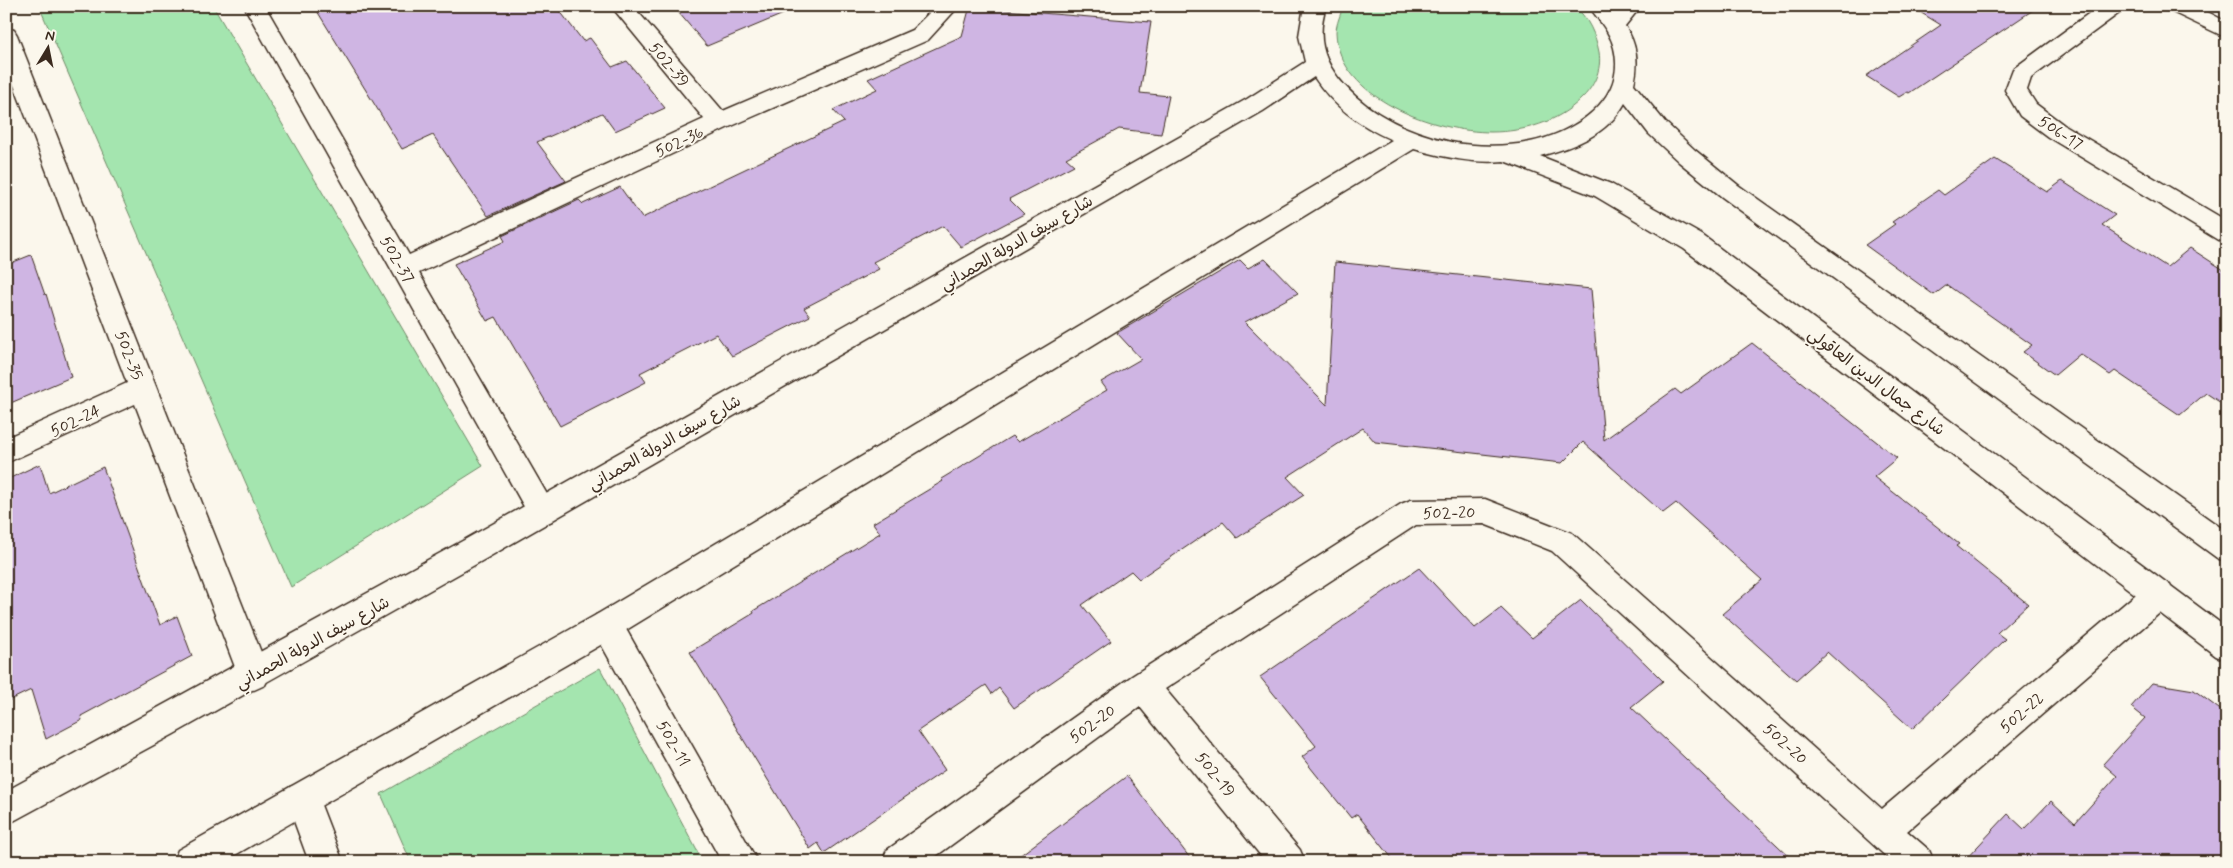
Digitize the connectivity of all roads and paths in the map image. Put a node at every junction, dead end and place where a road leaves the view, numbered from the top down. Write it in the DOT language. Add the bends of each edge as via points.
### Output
graph roads {
  1 [pos="254,6"];
  2 [pos="621,6"];
  3 [pos="949,6"];
  4 [pos="1315,6"];
  5 [pos="1599,6"];
  6 [pos="1632,6"];
  7 [pos="2114,6"];
  8 [pos="2178,6"];
  9 [pos="1614,24"];
  10 [pos="2227,31"];
  11 [pos="6,35"];
  12 [pos="1316,65"];
  13 [pos="1624,86"];
  14 [pos="719,122"];
  15 [pos="1410,140"];
  16 [pos="1506,153"];
  17 [pos="2227,233"];
  18 [pos="404,268"];
  19 [pos="143,388"];
  20 [pos="6,451"];
  21 [pos="542,512"];
  22 [pos="2225,546"];
  23 [pos="2158,594"];
  24 [pos="607,625"];
  25 [pos="2227,646"];
  26 [pos="254,675"];
  27 [pos="1144,686"];
  28 [pos="302,799"];
  29 [pos="6,809"];
  30 [pos="1883,830"];
  31 [pos="190,862"];
  32 [pos="326,862"];
  33 [pos="741,862"];
  34 [pos="899,862"];
  35 [pos="1288,862"];
  36 [pos="1917,862"];
  1 -- 18 [label="street, 502-37"];
  2 -- 14 [label="street, 502-39"];
  3 -- 14 [label="street, 502-36" via="920,36"];
  4 -- 12 [label="street" via="1310,20 1309,42"];
  5 -- 9 [label="street"];
  6 -- 9 [label="street"];
  7 -- 17 [label="street, 506-17" via="2021,74 2016,90 2028,110 2056,131"];
  8 -- 10 [label="street"];
  9 -- 13 [label="street" via="1626,55"];
  11 -- 19 [label="street, 502-35"];
  12 -- 15 [label="street" via="1336,94 1368,120"];
  12 -- 21 [label="street, شارع سيف الدولة الحمداني" via="1247,110"];
  13 -- 16 [label="street" via="1609,112 1583,132 1548,147"];
  13 -- 22 [label="street" via="1657,128 1730,191"];
  14 -- 18 [label="street, 502-36"];
  15 -- 16 [label="street" via="1458,151"];
  15 -- 24 [label="street"];
  16 -- 23 [label="street, شارع جمال الدين العاقولي" via="1602,190 1693,242"];
  18 -- 21 [label="street, 502-37"];
  19 -- 20 [label="street, 502-24"];
  19 -- 26 [label="street, 502-35"];
  21 -- 26 [label="street, شارع سيف الدولة الحمداني"];
  23 -- 25 [label="street, شارع جمال الدين العاقولي"];
  23 -- 30 [label="street, 502-22"];
  24 -- 28 [label="street"];
  24 -- 33 [label="street, 502-11"];
  26 -- 29 [label="street, شارع سيف الدولة الحمداني"];
  27 -- 30 [label="street, 502-20" via="1411,513 1485,512 1562,542"];
  27 -- 34 [label="street, 502-20"];
  27 -- 35 [label="street, 502-19"];
  28 -- 31 [label="street"];
  28 -- 32 [label="street"];
  30 -- 36 [label="street, 502-20"];
}
